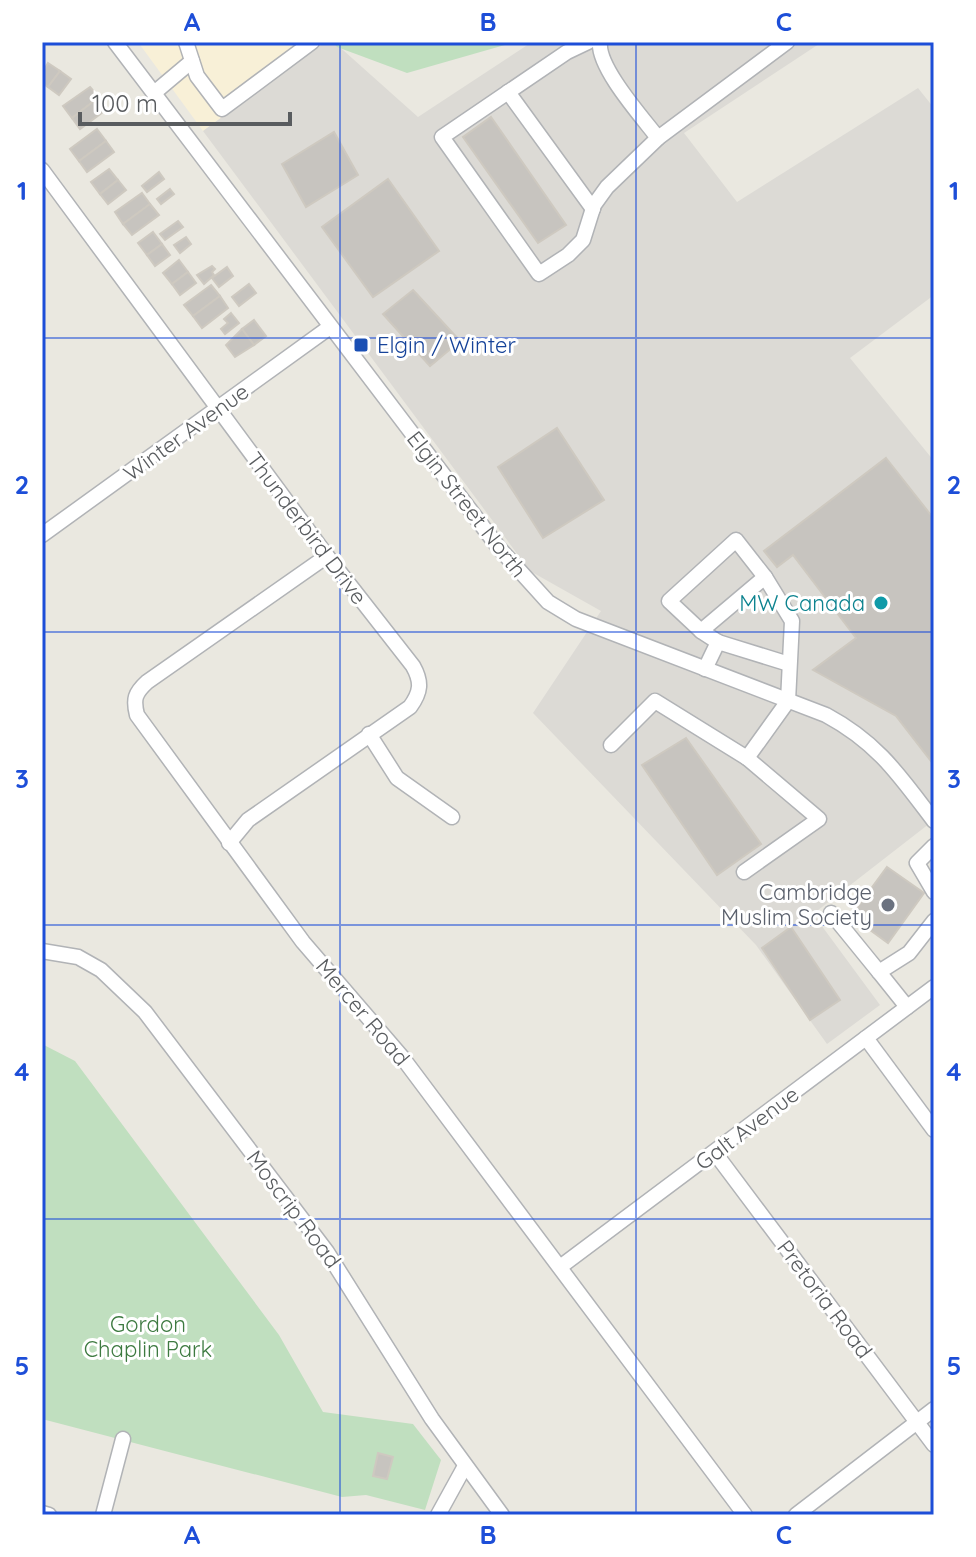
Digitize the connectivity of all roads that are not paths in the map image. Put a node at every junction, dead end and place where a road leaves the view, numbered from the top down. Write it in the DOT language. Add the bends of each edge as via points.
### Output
graph roads {
  1 [pos="115,42"];
  2 [pos="186,42"];
  3 [pos="312,42"];
  4 [pos="588,42"];
  5 [pos="600,42"];
  6 [pos="787,42"];
  7 [pos="192,61"];
  8 [pos="508,92"];
  9 [pos="154,93"];
  10 [pos="658,138"];
  11 [pos="42,170"];
  12 [pos="593,209"];
  13 [pos="330,327"];
  14 [pos="218,410"];
  15 [pos="42,535"];
  16 [pos="327,556"];
  17 [pos="765,577"];
  18 [pos="701,631"];
  19 [pos="718,642"];
  20 [pos="789,664"];
  21 [pos="705,669"];
  22 [pos="788,701"];
  23 [pos="369,734"];
  24 [pos="611,745"];
  25 [pos="747,758"];
  26 [pos="452,817"];
  27 [pos="934,821"];
  28 [pos="229,843"];
  29 [pos="934,846"];
  30 [pos="744,872"];
  31 [pos="934,892"];
  32 [pos="831,913"];
  33 [pos="934,921"];
  34 [pos="42,951"];
  35 [pos="879,972"];
  36 [pos="934,987"];
  37 [pos="907,1007"];
  38 [pos="866,1038"];
  39 [pos="934,1130"];
  40 [pos="715,1153"];
  41 [pos="560,1267"];
  42 [pos="934,1409"];
  43 [pos="917,1423"];
  44 [pos="123,1439"];
  45 [pos="934,1445"];
  46 [pos="465,1466"];
  47 [pos="42,1513"];
  48 [pos="49,1515"];
  49 [pos="103,1515"];
  50 [pos="438,1515"];
  51 [pos="502,1515"];
  52 [pos="745,1515"];
  53 [pos="796,1515"];
  1 -- 9 [label="street, Elgin Street North"];
  2 -- 7 [label="street"];
  3 -- 7 [label="street" via="222,109"];
  4 -- 8 [label="street"];
  5 -- 10 [label="street" via="605,66"];
  6 -- 10 [label="street"];
  7 -- 9 [label="street"];
  8 -- 12 [label="street"];
  8 -- 12 [label="street" via="442,137 539,274 583,240"];
  9 -- 13 [label="street, Elgin Street North"];
  10 -- 12 [label="street" via="607,187"];
  11 -- 14 [label="street, Thunderbird Drive"];
  13 -- 14 [label="street, Winter Avenue"];
  13 -- 21 [label="street, Elgin Street North" via="499,548 548,602 576,619"];
  14 -- 15 [label="street, Winter Avenue"];
  14 -- 16 [label="street, Thunderbird Drive"];
  16 -- 23 [label="street, Thunderbird Drive" via="413,666 420,683 410,707"];
  16 -- 28 [label="street, Mercer Road" via="136,692 137,715"];
  17 -- 18 [label="street"];
  17 -- 18 [label="street" via="736,540 669,601"];
  17 -- 20 [label="street" via="792,621"];
  18 -- 19 [label="street"];
  19 -- 20 [label="street"];
  19 -- 21 [label="street"];
  20 -- 22 [label="street"];
  21 -- 22 [label="street, Elgin Street North"];
  22 -- 25 [label="street"];
  22 -- 27 [label="street, Elgin Street North" via="851,728 877,749"];
  23 -- 26 [label="street" via="397,778"];
  23 -- 28 [label="street, Thunderbird Drive" via="248,820"];
  24 -- 25 [label="street" via="655,701"];
  25 -- 30 [label="street" via="819,819"];
  28 -- 41 [label="street, Mercer Road" via="303,942 402,1057"];
  29 -- 31 [label="street" via="917,863"];
  32 -- 35 [label="street"];
  33 -- 35 [label="street" via="909,953"];
  34 -- 46 [label="street, Moscrip Road" via="78,957 101,970 145,1012 333,1261"];
  35 -- 37 [label="street"];
  36 -- 37 [label="street, Galt Avenue"];
  37 -- 38 [label="street, Galt Avenue"];
  38 -- 39 [label="street"];
  38 -- 40 [label="street, Galt Avenue"];
  40 -- 41 [label="street, Galt Avenue"];
  40 -- 43 [label="street, Pretoria Road"];
  41 -- 52 [label="street, Mercer Road"];
  42 -- 43 [label="street"];
  43 -- 45 [label="street, Pretoria Road"];
  43 -- 53 [label="street"];
  44 -- 49 [label="street"];
  46 -- 50 [label="street"];
  46 -- 51 [label="street, Moscrip Road"];
  47 -- 48 [label="street"];
}
